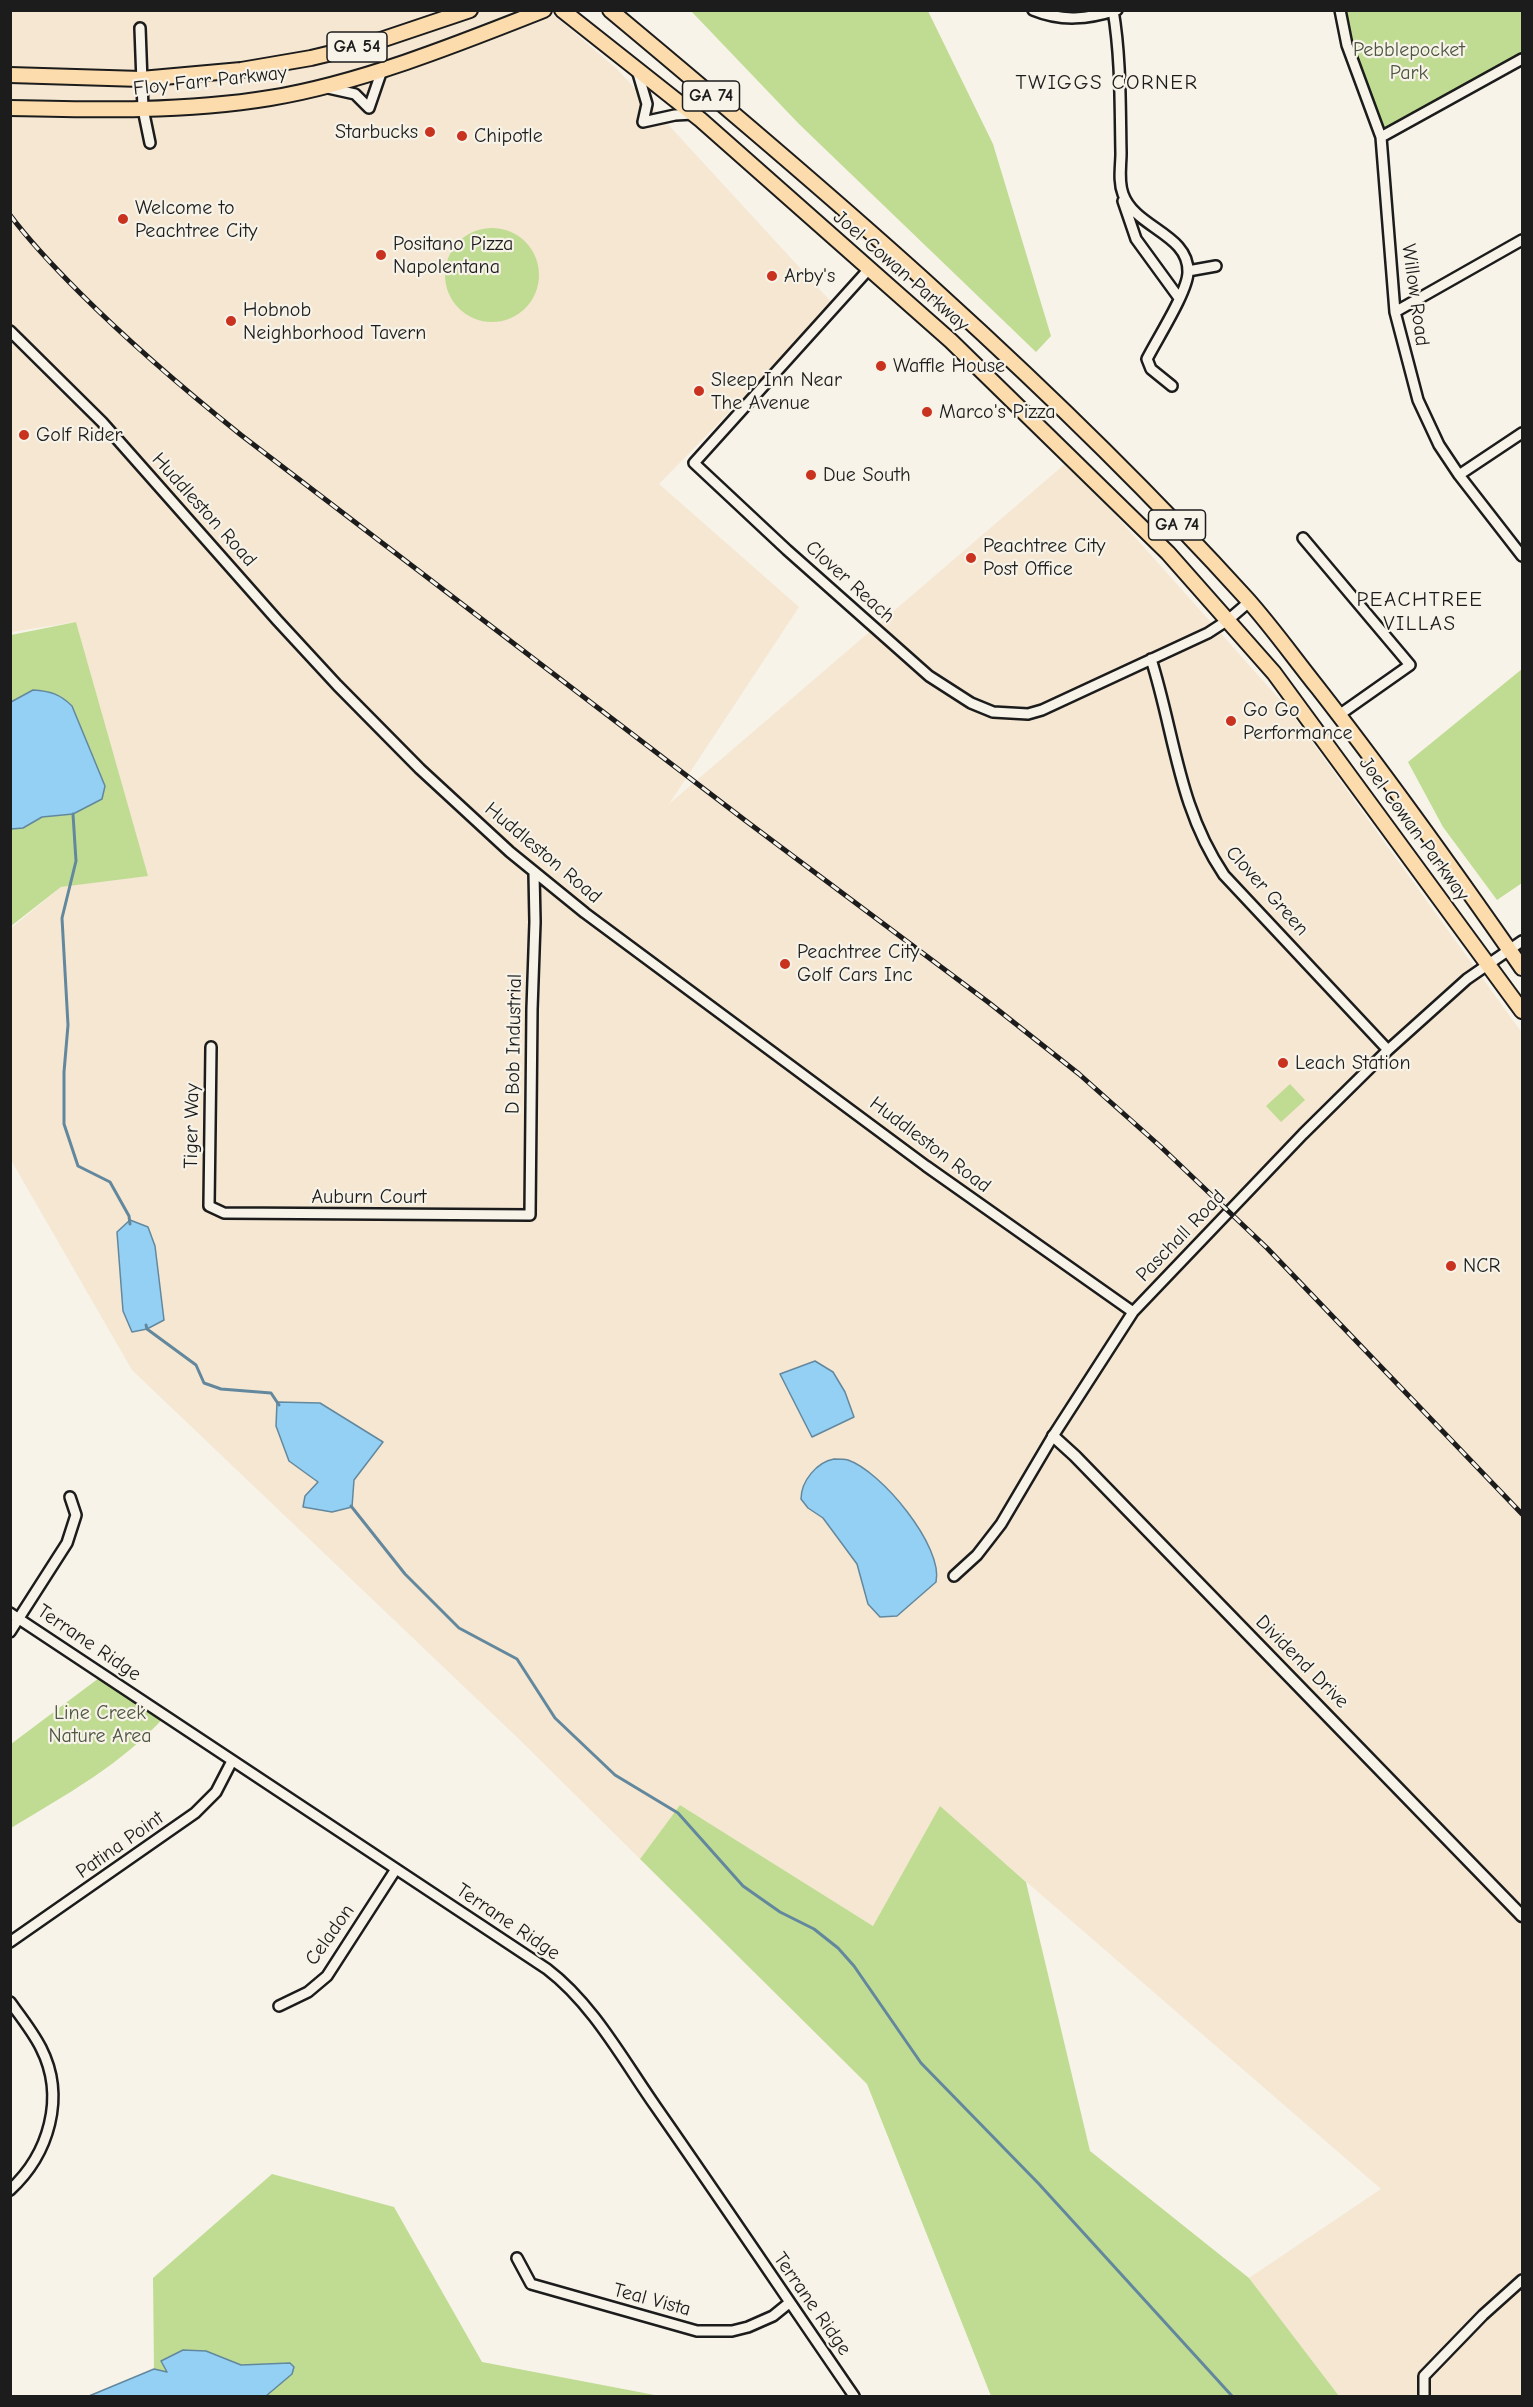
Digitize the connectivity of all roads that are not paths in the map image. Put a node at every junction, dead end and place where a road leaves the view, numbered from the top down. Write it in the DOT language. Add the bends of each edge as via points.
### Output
graph roads {
  1 [pos="544,10"];
  2 [pos="562,10"];
  3 [pos="1033,10"];
  4 [pos="1340,10"];
  5 [pos="467,11"];
  6 [pos="1115,11"];
  7 [pos="615,13"];
  8 [pos="140,28"];
  9 [pos="1522,59"];
  10 [pos="399,63"];
  11 [pos="637,70"];
  12 [pos="10,75"];
  13 [pos="141,79"];
  14 [pos="317,88"];
  15 [pos="10,108"];
  16 [pos="143,109"];
  17 [pos="693,114"];
  18 [pos="1381,137"];
  19 [pos="150,143"];
  20 [pos="1122,192"];
  21 [pos="1522,240"];
  22 [pos="1216,266"];
  23 [pos="868,269"];
  24 [pos="1188,271"];
  25 [pos="1179,298"];
  26 [pos="1395,312"];
  27 [pos="10,331"];
  28 [pos="1172,386"];
  29 [pos="1522,433"];
  30 [pos="1459,475"];
  31 [pos="1303,538"];
  32 [pos="1522,556"];
  33 [pos="1249,602"];
  34 [pos="1228,620"];
  35 [pos="1151,658"];
  36 [pos="1339,715"];
  37 [pos="534,873"];
  38 [pos="1522,940"];
  39 [pos="1509,950"];
  40 [pos="1488,964"];
  41 [pos="1522,968"];
  42 [pos="1522,1011"];
  43 [pos="212,1047"];
  44 [pos="1388,1050"];
  45 [pos="209,1206"];
  46 [pos="530,1215"];
  47 [pos="1133,1312"];
  48 [pos="1053,1436"];
  49 [pos="70,1497"];
  50 [pos="954,1576"];
  51 [pos="10,1613"];
  52 [pos="20,1618"];
  53 [pos="10,1632"];
  54 [pos="232,1761"];
  55 [pos="396,1869"];
  56 [pos="1522,1916"];
  57 [pos="10,1942"];
  58 [pos="10,2002"];
  59 [pos="279,2006"];
  60 [pos="10,2190"];
  61 [pos="517,2258"];
  62 [pos="1522,2280"];
  63 [pos="789,2303"];
  64 [pos="854,2397"];
  65 [pos="1424,2397"];
  1 -- 10 [label="main road, Floy Farr Parkway / GA 54"];
  2 -- 11 [label="main road, Joel Cowan Parkway / GA 74"];
  3 -- 6 [label="street" via="1071,19"];
  4 -- 18 [label="street, Willow Road" via="1347,45"];
  5 -- 13 [label="main road, Floy Farr Parkway / GA 54" via="397,36 311,58 241,70"];
  6 -- 20 [label="street"];
  7 -- 33 [label="main road, Joel Cowan Parkway / GA 74" via="1027,374"];
  8 -- 13 [label="street"];
  9 -- 18 [label="street"];
  10 -- 14 [label="main road, Floy Farr Parkway / GA 54"];
  10 -- 14 [label="street" via="381,73 369,108 355,94"];
  11 -- 17 [label="main road, Joel Cowan Parkway / GA 74"];
  11 -- 17 [label="street" via="646,104 643,122"];
  12 -- 13 [label="main road, Floy Farr Parkway / GA 54"];
  13 -- 16 [label="street"];
  14 -- 16 [label="main road, Floy Farr Parkway / GA 54" via="250,101"];
  15 -- 16 [label="main road, Floy Farr Parkway / GA 54"];
  16 -- 19 [label="street"];
  17 -- 23 [label="main road, Joel Cowan Parkway / GA 74"];
  18 -- 26 [label="street, Willow Road"];
  20 -- 24 [label="street" via="1137,216 1181,249"];
  20 -- 25 [label="street" via="1136,239"];
  21 -- 26 [label="street"];
  22 -- 24 [label="street"];
  23 -- 34 [label="main road, Joel Cowan Parkway / GA 74" via="1007,394 1168,553"];
  23 -- 35 [label="street, Clover Reach" via="694,463 889,642 970,704 1009,714 1042,710"];
  24 -- 25 [label="street"];
  25 -- 28 [label="street" via="1147,359 1151,369"];
  26 -- 30 [label="street, Willow Road" via="1419,401 1435,439"];
  27 -- 37 [label="street, Huddleston Road" via="102,422 337,685 427,776"];
  29 -- 30 [label="street"];
  30 -- 32 [label="street, Willow Road"];
  31 -- 36 [label="street" via="1410,665"];
  33 -- 34 [label="street, Clover Reach"];
  33 -- 36 [label="main road, Joel Cowan Parkway / GA 74"];
  34 -- 35 [label="street, Clover Reach"];
  34 -- 40 [label="main road, Joel Cowan Parkway / GA 74" via="1274,673"];
  35 -- 44 [label="street, Clover Green" via="1191,815 1210,855 1224,875"];
  36 -- 39 [label="main road, Joel Cowan Parkway / GA 74"];
  37 -- 46 [label="street, D Bob Industrial"];
  37 -- 47 [label="street, Huddleston Road" via="926,1166"];
  38 -- 39 [label="street"];
  39 -- 40 [label="street"];
  39 -- 41 [label="main road, Joel Cowan Parkway / GA 74"];
  40 -- 42 [label="main road, Joel Cowan Parkway / GA 74"];
  40 -- 44 [label="street, Paschall Road"];
  43 -- 45 [label="street, Tiger Way"];
  44 -- 47 [label="street, Paschall Road"];
  45 -- 46 [label="street, Auburn Court" via="224,1213"];
  47 -- 48 [label="street, Paschall Road"];
  48 -- 50 [label="street, Paschall Road" via="1001,1524"];
  48 -- 56 [label="street, Dividend Drive"];
  49 -- 52 [label="street" via="76,1515 67,1543"];
  51 -- 52 [label="street, Terrane Ridge"];
  52 -- 53 [label="street"];
  52 -- 54 [label="street, Terrane Ridge"];
  54 -- 55 [label="street, Terrane Ridge"];
  54 -- 57 [label="street, Patina Point" via="216,1792 195,1813"];
  55 -- 59 [label="street, Celadon" via="327,1976 309,1992"];
  55 -- 63 [label="street, Terrane Ridge" via="570,1988"];
  58 -- 60 [label="street" via="40,2046 53,2098 48,2132 40,2152"];
  61 -- 63 [label="street, Teal Vista" via="531,2284 698,2331 748,2327 773,2316"];
  62 -- 65 [label="street" via="1424,2376"];
  63 -- 64 [label="street, Terrane Ridge"];
}
